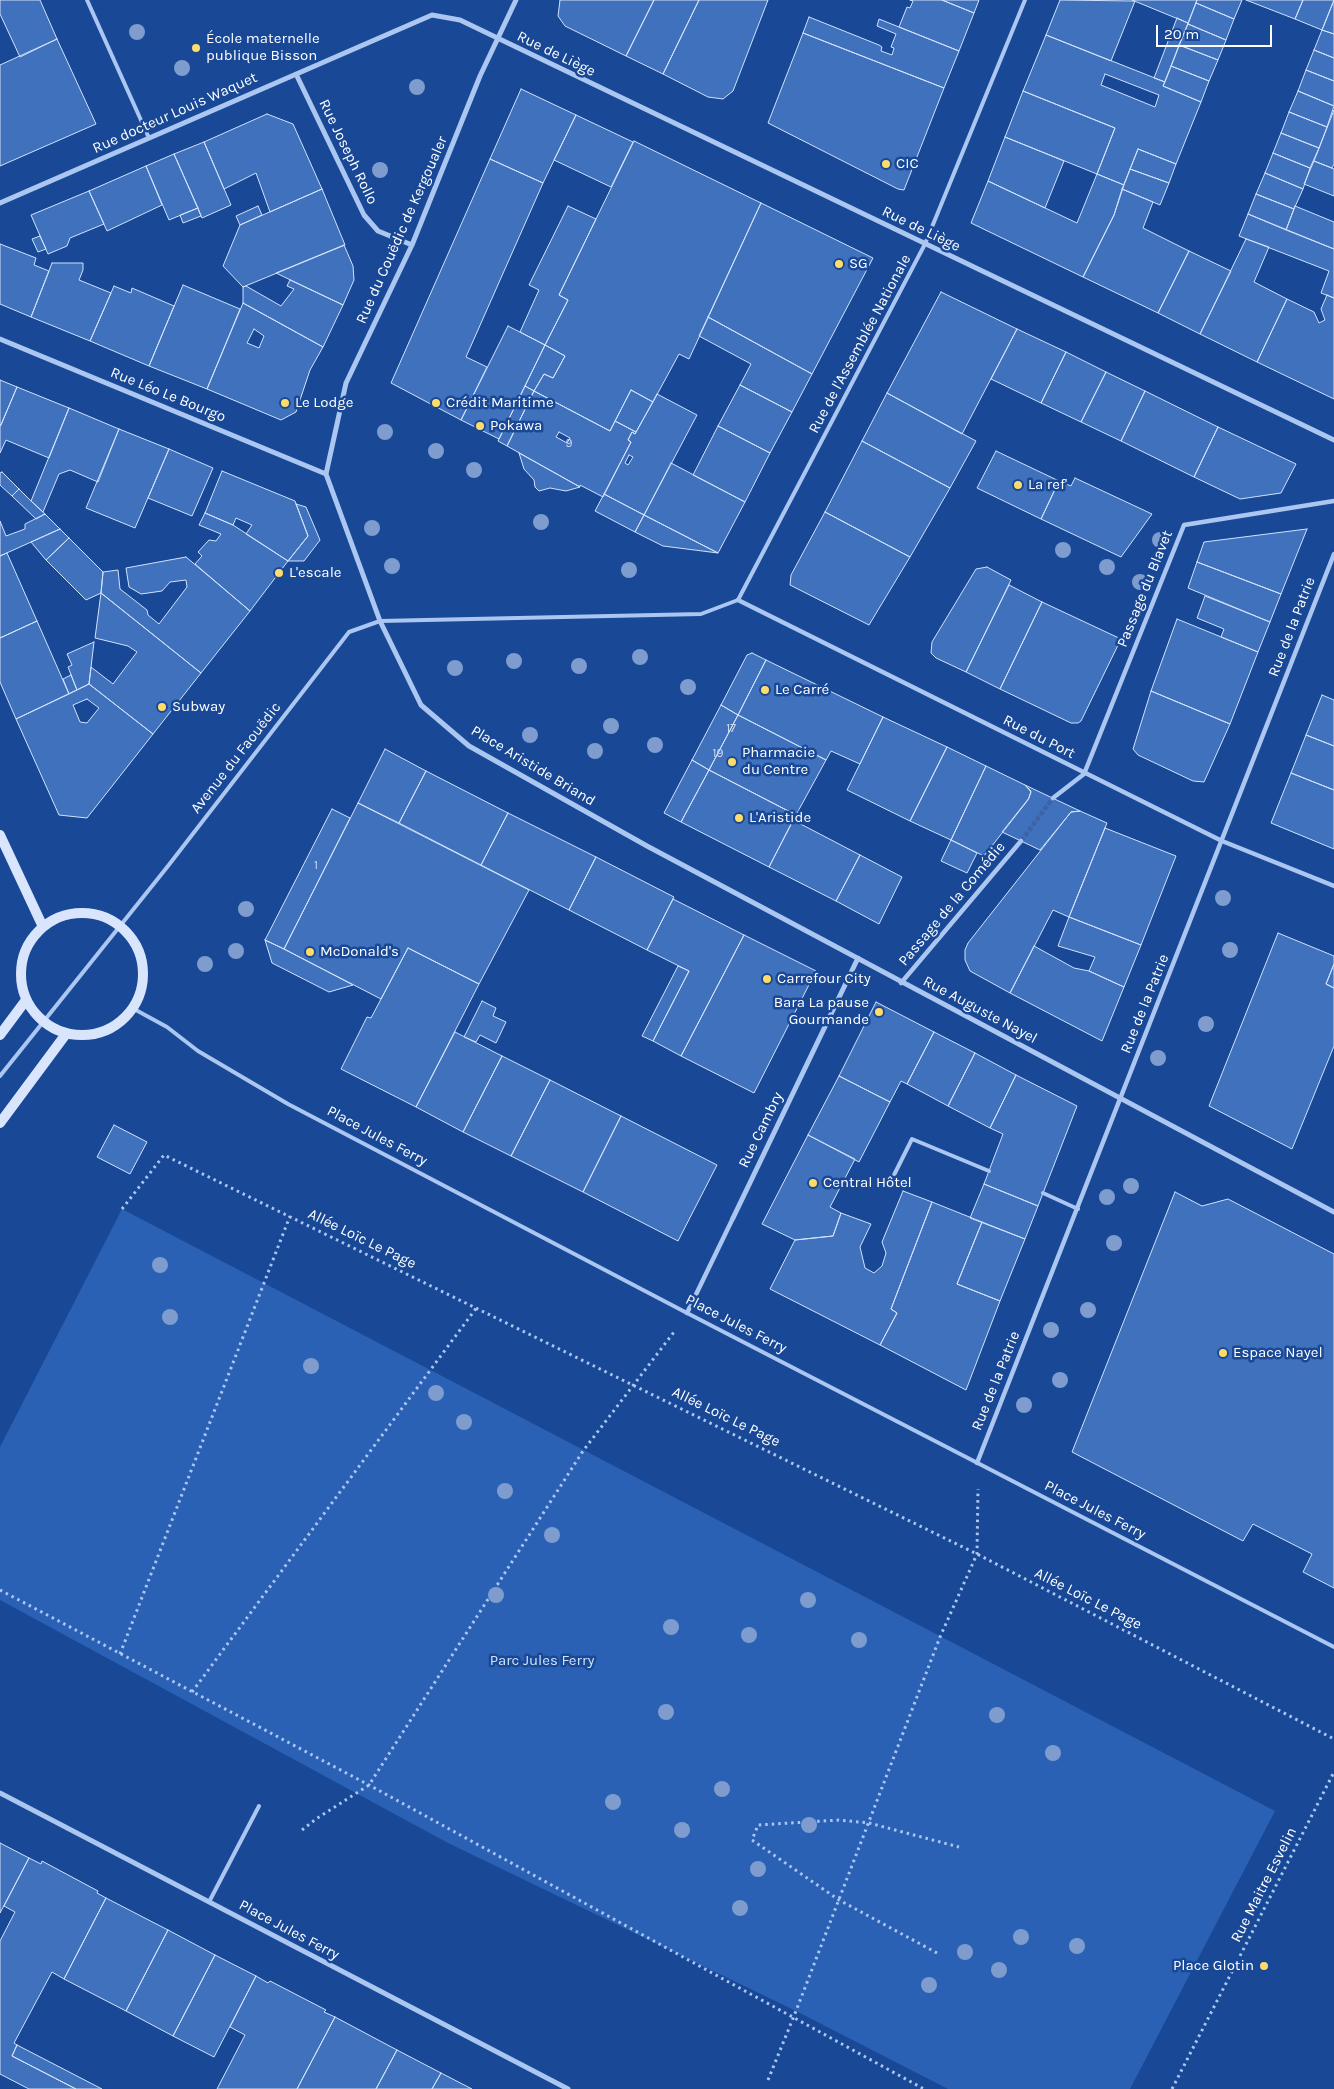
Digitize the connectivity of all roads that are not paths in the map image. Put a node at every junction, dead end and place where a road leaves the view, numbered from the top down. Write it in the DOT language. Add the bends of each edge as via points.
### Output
graph roads {
  1 [pos="87,0"];
  2 [pos="516,0"];
  3 [pos="1025,0"];
  4 [pos="498,40"];
  5 [pos="296,74"];
  6 [pos="149,138"];
  7 [pos="0,203"];
  8 [pos="925,244"];
  9 [pos="412,245"];
  10 [pos="0,340"];
  11 [pos="1334,440"];
  12 [pos="326,474"];
  13 [pos="1334,501"];
  14 [pos="1334,554"];
  15 [pos="738,600"];
  16 [pos="380,621"];
  17 [pos="1084,774"];
  18 [pos="1053,798"];
  19 [pos="614,828"];
  20 [pos="0,835"];
  21 [pos="1021,841"];
  22 [pos="1222,842"];
  23 [pos="1334,886"];
  24 [pos="120,925"];
  25 [pos="43,927"];
  26 [pos="858,958"];
  27 [pos="901,982"];
  28 [pos="26,1000"];
  29 [pos="134,1009"];
  30 [pos="43,1022"];
  31 [pos="66,1034"];
  32 [pos="0,1035"];
  33 [pos="0,1076"];
  34 [pos="1121,1098"];
  35 [pos="0,1123"];
  36 [pos="989,1171"];
  37 [pos="890,1183"];
  38 [pos="1043,1193"];
  39 [pos="1078,1209"];
  40 [pos="1334,1212"];
  41 [pos="733,1218"];
  42 [pos="687,1313"];
  43 [pos="977,1463"];
  44 [pos="1334,1647"];
  45 [pos="0,1793"];
  46 [pos="259,1806"];
  47 [pos="209,1902"];
  48 [pos="568,2089"];
  1 -- 6 [label="lane"];
  2 -- 4 [label="street, Rue du Couëdic de Kergoualer"];
  3 -- 8 [label="lane, Rue de l'Assemblée Nationale"];
  4 -- 5 [label="street, Rue docteur Louis Waquet" via="460,20 432,15"];
  4 -- 8 [label="street, Rue de Liège"];
  4 -- 9 [label="street, Rue du Couëdic de Kergoualer" via="480,76"];
  5 -- 6 [label="street, Rue docteur Louis Waquet"];
  5 -- 9 [label="street, Rue Joseph Rollo" via="364,214 378,231"];
  6 -- 7 [label="street, Rue docteur Louis Waquet"];
  8 -- 11 [label="street, Rue de Liège"];
  8 -- 15 [label="lane, Rue de l'Assemblée Nationale"];
  9 -- 12 [label="street, Rue du Couëdic de Kergoualer" via="346,383"];
  10 -- 12 [label="street, Rue Léo Le Bourgo"];
  12 -- 16 [label="street, Place Aristide Briand"];
  13 -- 17 [label="street, Passage du Blavet" via="1184,525"];
  14 -- 22 [label="street, Rue de la Patrie"];
  15 -- 16 [label="lane" via="701,614"];
  15 -- 17 [label="street, Rue du Port"];
  16 -- 19 [label="street, Place Aristide Briand" via="421,705 469,746"];
  16 -- 24 [label="lane, Avenue du Faouëdic" via="348,632"];
  17 -- 18 [label="street"];
  17 -- 22 [label="street, Rue du Port"];
  19 -- 26 [label="street, Rue Auguste Nayel"];
  20 -- 25 [label="main road"];
  21 -- 27 [label="street, Passage de la Comédie"];
  22 -- 23 [label="street, Rue du Port"];
  22 -- 34 [label="street, Rue de la Patrie"];
  24 -- 25 [label="main road" via="102,915 81,912 61,916"];
  24 -- 29 [label="main road" via="142,955 145,973 142,992"];
  24 -- 30 [label="lane, Avenue du Faouëdic"];
  25 -- 28 [label="main road" via="30,942 22,961 21,981"];
  26 -- 27 [label="street, Rue Auguste Nayel"];
  26 -- 41 [label="street, Rue Cambry"];
  27 -- 34 [label="street, Rue Auguste Nayel"];
  28 -- 30 [label="main road"];
  28 -- 32 [label="main road"];
  29 -- 31 [label="main road" via="104,1033"];
  29 -- 42 [label="lane, Place Jules Ferry" via="288,1104"];
  30 -- 31 [label="main road"];
  30 -- 33 [label="lane, Avenue du Faouëdic"];
  31 -- 35 [label="main road"];
  34 -- 39 [label="street, Rue de la Patrie"];
  34 -- 40 [label="street, Rue Auguste Nayel"];
  36 -- 37 [label="lane" via="912,1139"];
  38 -- 39 [label="lane"];
  39 -- 43 [label="street, Rue de la Patrie"];
  41 -- 42 [label="street, Rue Cambry"];
  42 -- 43 [label="lane, Place Jules Ferry"];
  43 -- 44 [label="lane, Place Jules Ferry"];
  45 -- 47 [label="street, Place Jules Ferry"];
  46 -- 47 [label="lane"];
  47 -- 48 [label="street, Place Jules Ferry"];
}
